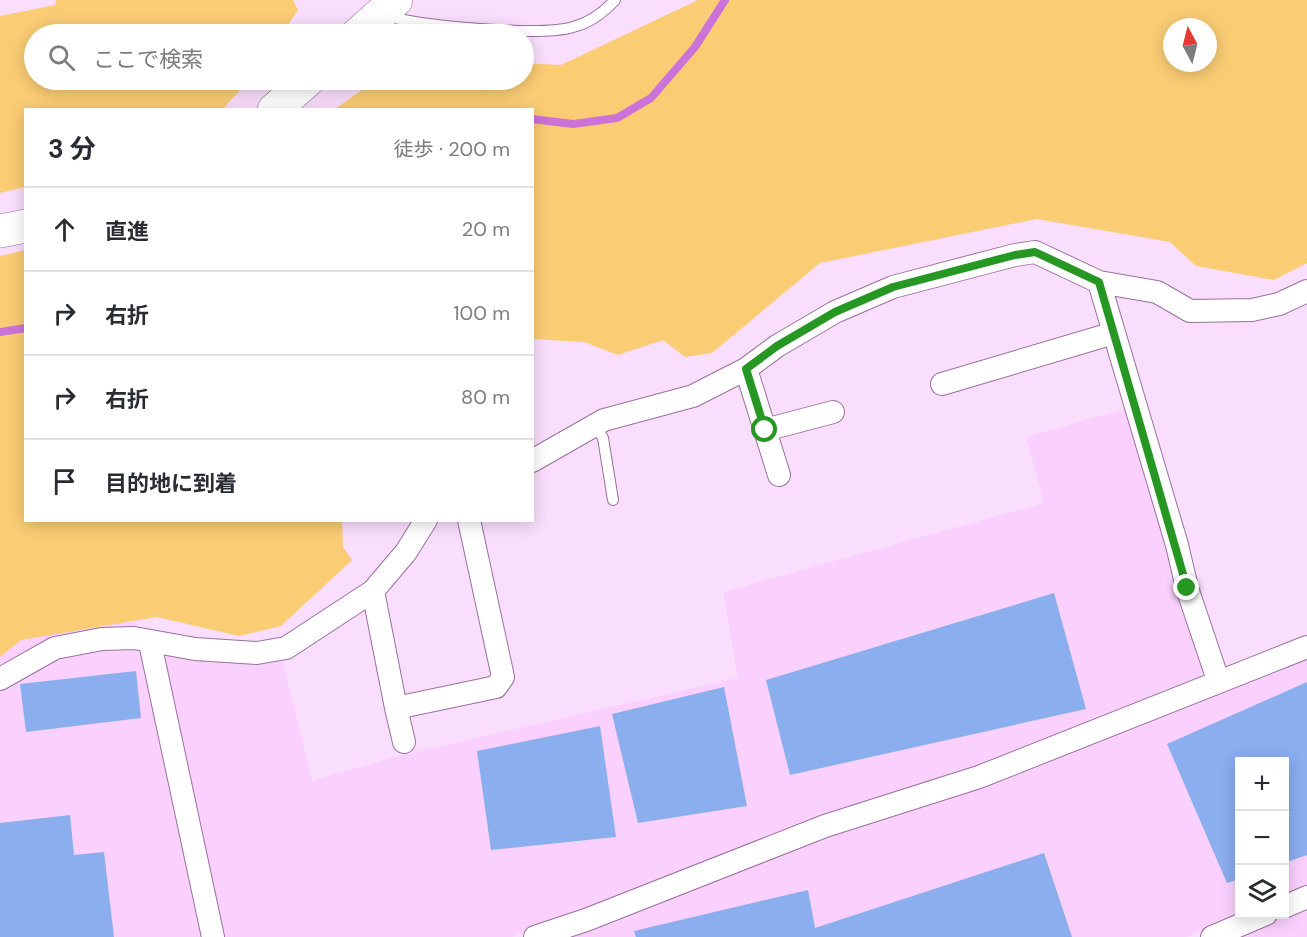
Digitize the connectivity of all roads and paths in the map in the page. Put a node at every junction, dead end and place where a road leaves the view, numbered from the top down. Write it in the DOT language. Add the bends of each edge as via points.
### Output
graph roads {
  1 [pos="615,0"];
  2 [pos="378,16"];
  3 [pos="426,24"];
  4 [pos="534,30"];
  5 [pos="297,90"];
  6 [pos="276,108"];
  7 [pos="24,226"];
  8 [pos="0,231"];
  9 [pos="1099,282"];
  10 [pos="1307,291"];
  11 [pos="1114,333"];
  12 [pos="746,369"];
  13 [pos="956,387"];
  14 [pos="833,412"];
  15 [pos="595,426"];
  16 [pos="765,430"];
  17 [pos="534,460"];
  18 [pos="778,475"];
  19 [pos="613,500"];
  20 [pos="425,522"];
  21 [pos="469,522"];
  22 [pos="373,591"];
  23 [pos="150,643"];
  24 [pos="1307,647"];
  25 [pos="0,679"];
  26 [pos="1218,681"];
  27 [pos="396,708"];
  28 [pos="404,742"];
  29 [pos="1307,897"];
  30 [pos="1289,905"];
  31 [pos="1256,919"];
  32 [pos="213,937"];
  33 [pos="536,937"];
  34 [pos="1212,937"];
  1 -- 4 [label="lane" via="587,23"];
  2 -- 3 [label="lane"];
  5 -- 6 [label="main road"];
  7 -- 8 [label="main road"];
  9 -- 10 [label="street" via="1157,292 1190,311 1252,310 1279,304"];
  9 -- 11 [label="street"];
  9 -- 12 [label="street" via="1035,252 1015,255 893,287 835,312"];
  11 -- 13 [label="street"];
  11 -- 26 [label="street" via="1187,588"];
  12 -- 15 [label="street" via="693,396 604,420"];
  12 -- 16 [label="street"];
  14 -- 16 [label="street"];
  15 -- 17 [label="street"];
  15 -- 19 [label="lane" via="603,438"];
  16 -- 18 [label="street"];
  20 -- 22 [label="street"];
  21 -- 27 [label="street" via="503,677 496,687"];
  22 -- 23 [label="street" via="286,648 257,653"];
  22 -- 27 [label="street"];
  23 -- 25 [label="street" via="134,638 102,639 55,648"];
  23 -- 32 [label="street"];
  24 -- 26 [label="street"];
  26 -- 33 [label="street" via="979,777 825,826"];
  27 -- 28 [label="street"];
  29 -- 30 [label="street"];
  31 -- 34 [label="street"];
}
